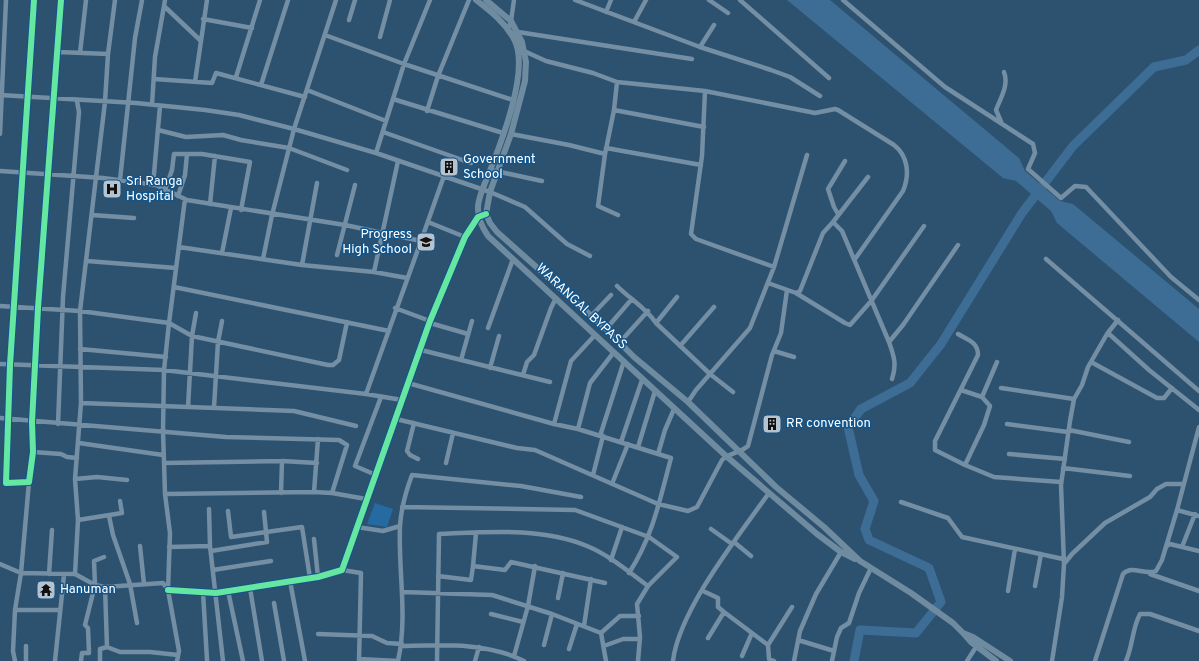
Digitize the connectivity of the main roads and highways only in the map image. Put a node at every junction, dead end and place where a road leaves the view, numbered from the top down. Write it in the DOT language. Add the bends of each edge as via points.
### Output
graph roads {
  1 [pos="476,0"];
  2 [pos="486,0"];
  3 [pos="501,16"];
  4 [pos="860,561"];
  5 [pos="963,633"];
  6 [pos="996,661"];
  7 [pos="1010,661"];
  1 -- 3 [label="main road"];
  2 -- 3 [label="main road"];
  3 -- 4 [label="main road" via="511,21 518,32 526,62 525,81 511,134 490,192 486,214 490,223 688,402 776,487 824,526"];
  3 -- 4 [label="main road, WARANGAL BYPASS" via="515,39 520,56 520,72 503,133 481,190 478,217 488,236 624,361 722,460 769,493 841,552"];
  4 -- 5 [label="main road" via="911,593"];
  5 -- 6 [label="main road" via="976,647"];
  5 -- 7 [label="main road" via="974,637"];
}
